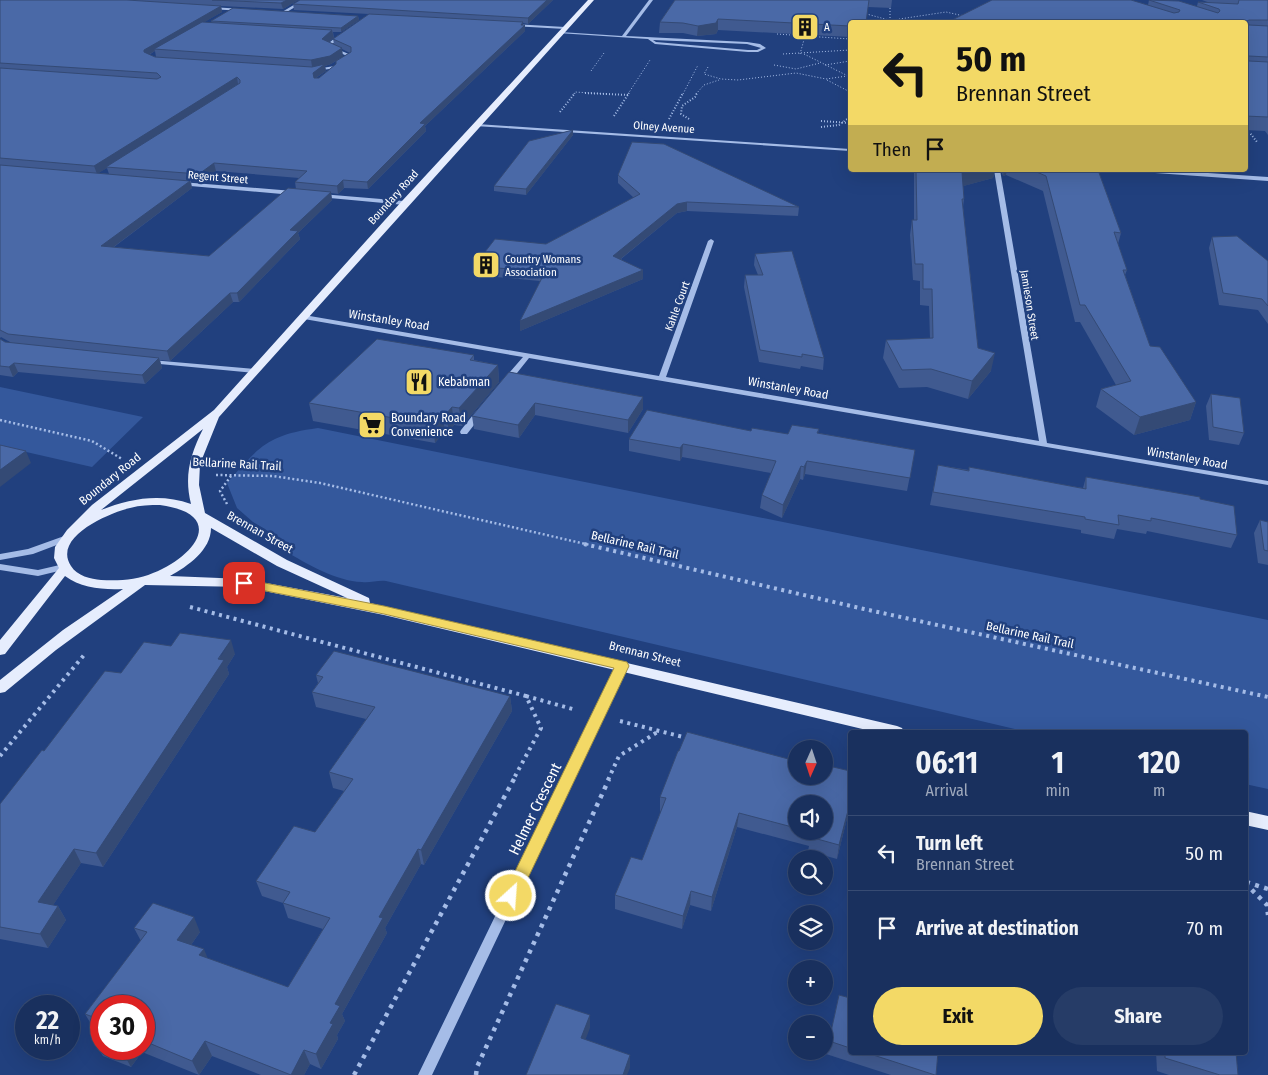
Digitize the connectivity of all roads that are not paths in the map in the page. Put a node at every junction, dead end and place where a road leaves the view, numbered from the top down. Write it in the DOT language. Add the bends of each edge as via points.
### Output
graph roads {
  1 [pos="305,0"];
  2 [pos="591,0"];
  3 [pos="652,0"];
  4 [pos="208,8"];
  5 [pos="234,9"];
  6 [pos="250,10"];
  7 [pos="276,12"];
  8 [pos="284,12"];
  9 [pos="226,13"];
  10 [pos="293,13"];
  11 [pos="509,25"];
  12 [pos="348,30"];
  13 [pos="563,31"];
  14 [pos="332,34"];
  15 [pos="342,35"];
  16 [pos="623,37"];
  17 [pos="650,39"];
  18 [pos="336,67"];
  19 [pos="313,71"];
  20 [pos="328,74"];
  21 [pos="477,125"];
  22 [pos="848,150"];
  23 [pos="997,172"];
  24 [pos="1169,172"];
  25 [pos="1268,179"];
  26 [pos="174,184"];
  27 [pos="297,194"];
  28 [pos="317,196"];
  29 [pos="405,203"];
  30 [pos="711,241"];
  31 [pos="304,317"];
  32 [pos="528,355"];
  33 [pos="143,362"];
  34 [pos="256,371"];
  35 [pos="662,378"];
  36 [pos="498,390"];
  37 [pos="487,404"];
  38 [pos="216,414"];
  39 [pos="464,432"];
  40 [pos="1043,444"];
  41 [pos="1268,483"];
  42 [pos="201,516"];
  43 [pos="69,535"];
  44 [pos="0,557"];
  45 [pos="0,567"];
  46 [pos="65,568"];
  47 [pos="145,580"];
  48 [pos="384,610"];
  49 [pos="0,650"];
  50 [pos="622,666"];
  51 [pos="0,688"];
  52 [pos="889,730"];
  53 [pos="1248,819"];
  54 [pos="1268,823"];
  55 [pos="425,1075"];
  1 -- 8 [label="street"];
  2 -- 13 [label="main road, Boundary Road"];
  3 -- 16 [label="street"];
  4 -- 5 [label="street"];
  5 -- 6 [label="street"];
  5 -- 9 [label="street"];
  7 -- 8 [label="street"];
  8 -- 10 [label="street"];
  11 -- 13 [label="street"];
  12 -- 15 [label="street"];
  13 -- 16 [label="street"];
  13 -- 21 [label="main road, Boundary Road"];
  14 -- 15 [label="street"];
  15 -- 18 [label="street" via="328,46 350,56"];
  16 -- 17 [label="street"];
  17 -- 17 [label="street" via="747,43 764,48 748,51 655,43"];
  18 -- 19 [label="street"];
  18 -- 20 [label="street"];
  21 -- 22 [label="street, Olney Avenue"];
  21 -- 29 [label="main road, Boundary Road"];
  23 -- 40 [label="street, Jamieson Street"];
  24 -- 25 [label="street"];
  26 -- 27 [label="street, Regent Street"];
  28 -- 29 [label="street"];
  29 -- 31 [label="main road, Boundary Road"];
  30 -- 35 [label="street, Kahle Court"];
  31 -- 32 [label="street, Winstanley Road"];
  31 -- 34 [label="main road, Boundary Road"];
  32 -- 35 [label="street, Winstanley Road"];
  32 -- 36 [label="street"];
  33 -- 34 [label="street"];
  34 -- 38 [label="main road, Boundary Road"];
  35 -- 40 [label="street, Winstanley Road"];
  37 -- 39 [label="street"];
  38 -- 42 [label="main road, Boundary Road" via="192,472 193,493"];
  38 -- 43 [label="main road, Boundary Road" via="96,508"];
  40 -- 41 [label="street, Winstanley Road"];
  42 -- 43 [label="main road, Brennan Street" via="179,503 138,502 106,512"];
  42 -- 47 [label="main road, Boundary Road" via="205,536 197,550 175,568"];
  42 -- 48 [label="main road, Brennan Street" via="298,571"];
  43 -- 44 [label="street" via="30,552"];
  43 -- 46 [label="main road" via="60,552"];
  45 -- 46 [label="street" via="38,573"];
  46 -- 47 [label="main road" via="73,576 96,584 118,585"];
  46 -- 49 [label="main road"];
  47 -- 48 [label="main road, Brennan Street" via="244,583"];
  47 -- 51 [label="main road" via="30,661"];
  48 -- 50 [label="main road, Brennan Street"];
  50 -- 52 [label="main road, Brennan Street"];
  50 -- 55 [label="street, Helmer Crescent"];
  53 -- 54 [label="main road"];
}
